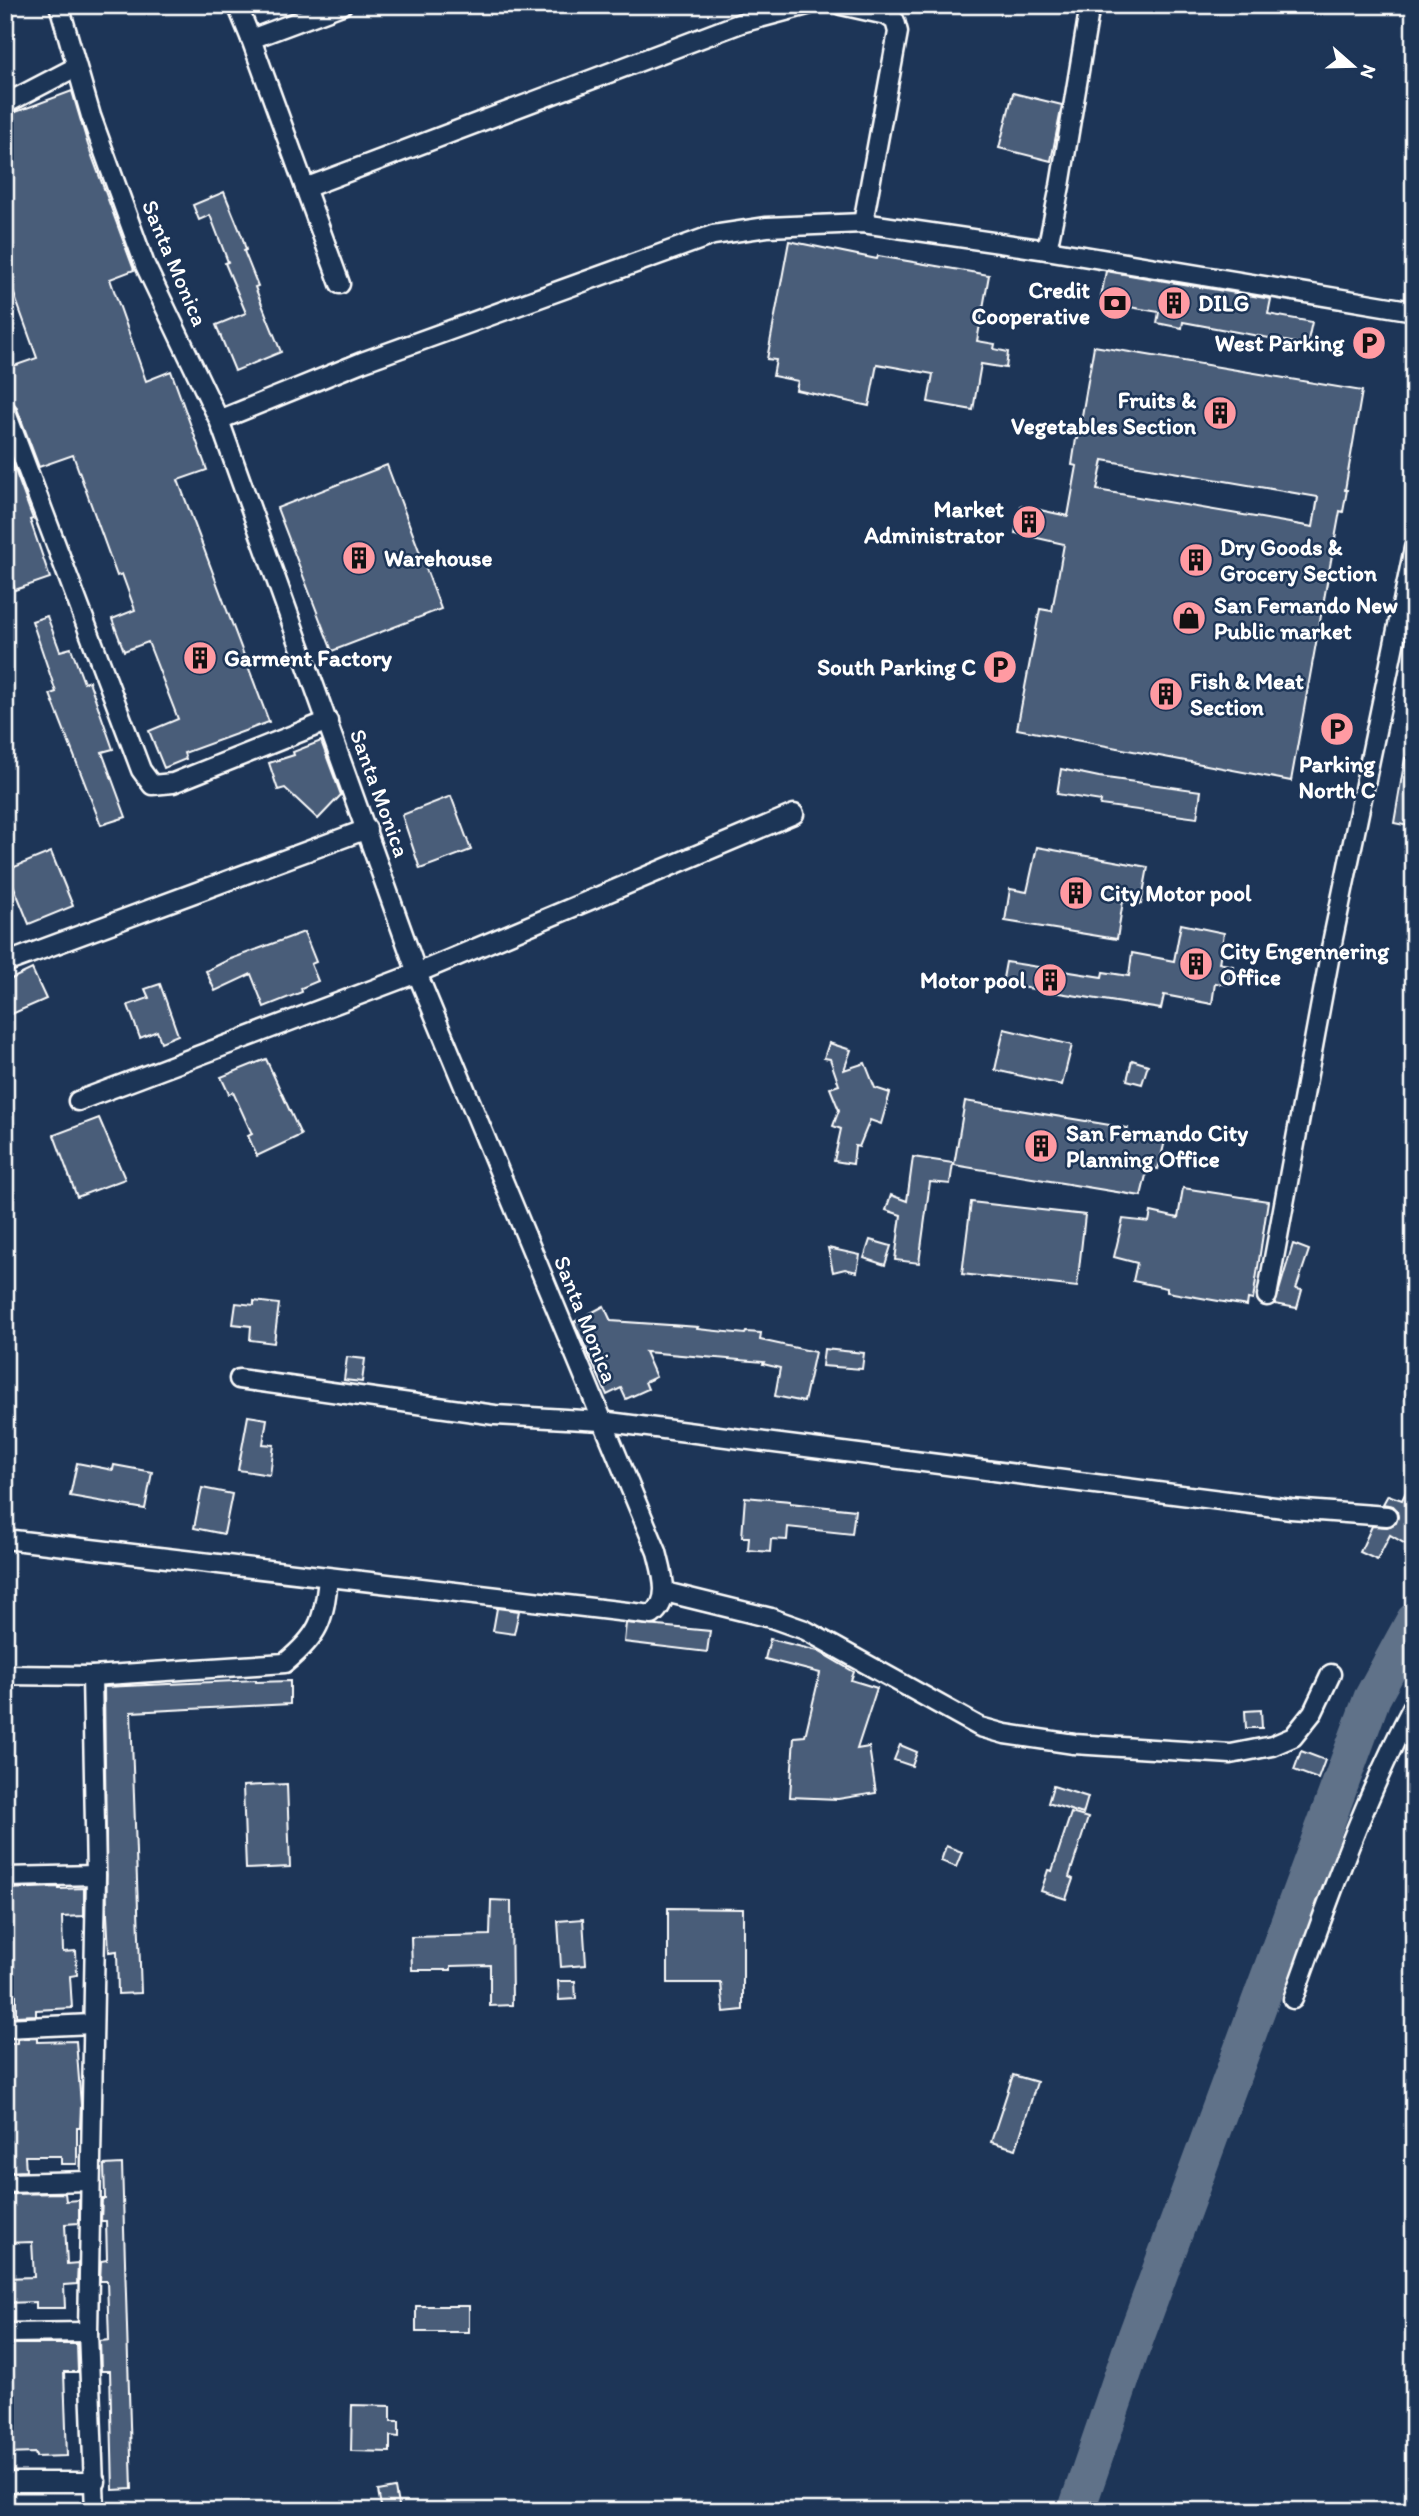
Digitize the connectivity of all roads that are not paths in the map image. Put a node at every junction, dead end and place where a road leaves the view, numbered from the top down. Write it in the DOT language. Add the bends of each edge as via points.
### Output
graph roads {
  1 [pos="59,5"];
  2 [pos="237,5"];
  3 [pos="342,5"];
  4 [pos="734,5"];
  5 [pos="807,5"];
  6 [pos="841,5"];
  7 [pos="1090,5"];
  8 [pos="741,23"];
  9 [pos="251,39"];
  10 [pos="76,67"];
  11 [pos="5,104"];
  12 [pos="305,188"];
  13 [pos="863,223"];
  14 [pos="1047,250"];
  15 [pos="340,284"];
  16 [pos="1414,311"];
  17 [pos="5,410"];
  18 [pos="219,420"];
  19 [pos="1414,548"];
  20 [pos="328,721"];
  21 [pos="794,814"];
  22 [pos="367,829"];
  23 [pos="5,963"];
  24 [pos="417,973"];
  25 [pos="78,1101"];
  26 [pos="1267,1296"];
  27 [pos="239,1379"];
  28 [pos="601,1420"];
  29 [pos="1387,1516"];
  30 [pos="5,1539"];
  31 [pos="328,1578"];
  32 [pos="665,1592"];
  33 [pos="1331,1674"];
  34 [pos="5,1675"];
  35 [pos="92,1676"];
  36 [pos="1414,1704"];
  37 [pos="96,1875"];
  38 [pos="5,1877"];
  39 [pos="1293,1999"];
  40 [pos="92,2024"];
  41 [pos="5,2028"];
  42 [pos="90,2181"];
  43 [pos="5,2183"];
  44 [pos="88,2332"];
  45 [pos="5,2333"];
  46 [pos="96,2482"];
  47 [pos="5,2483"];
  48 [pos="96,2511"];
  1 -- 10 [label="street, Santa Monica"];
  2 -- 9 [label="street"];
  3 -- 9 [label="street"];
  4 -- 8 [label="street"];
  5 -- 8 [label="street"];
  6 -- 13 [label="street" via="886,15 895,21 898,32"];
  7 -- 14 [label="street"];
  8 -- 12 [label="street"];
  9 -- 12 [label="street"];
  10 -- 11 [label="street"];
  10 -- 18 [label="street, Santa Monica" via="145,265"];
  12 -- 15 [label="street"];
  13 -- 14 [label="street"];
  13 -- 18 [label="street" via="767,227 713,235 362,362"];
  14 -- 16 [label="street"];
  17 -- 20 [label="street" via="141,770 152,785 173,783"];
  18 -- 20 [label="street, Santa Monica"];
  19 -- 26 [label="street" via="1330,951"];
  20 -- 22 [label="street, Santa Monica"];
  21 -- 24 [label="street"];
  22 -- 23 [label="street"];
  22 -- 24 [label="street, Santa Monica"];
  24 -- 25 [label="street"];
  24 -- 28 [label="street, Santa Monica"];
  27 -- 28 [label="street" via="495,1415"];
  28 -- 29 [label="street" via="1291,1509"];
  28 -- 32 [label="street, Santa Monica" via="657,1552"];
  30 -- 31 [label="street"];
  31 -- 32 [label="street" via="652,1615"];
  31 -- 35 [label="street" via="326,1607 316,1632 285,1663"];
  32 -- 33 [label="street" via="806,1630 980,1727 1074,1744 1231,1754 1272,1746 1293,1737 1313,1712"];
  34 -- 35 [label="street"];
  35 -- 37 [label="street"];
  36 -- 39 [label="street" via="1346,1849"];
  37 -- 38 [label="street"];
  37 -- 40 [label="street"];
  40 -- 41 [label="street"];
  40 -- 42 [label="street"];
  42 -- 43 [label="street"];
  42 -- 44 [label="street"];
  44 -- 45 [label="street"];
  44 -- 46 [label="street"];
  46 -- 47 [label="street"];
  46 -- 48 [label="street"];
}
